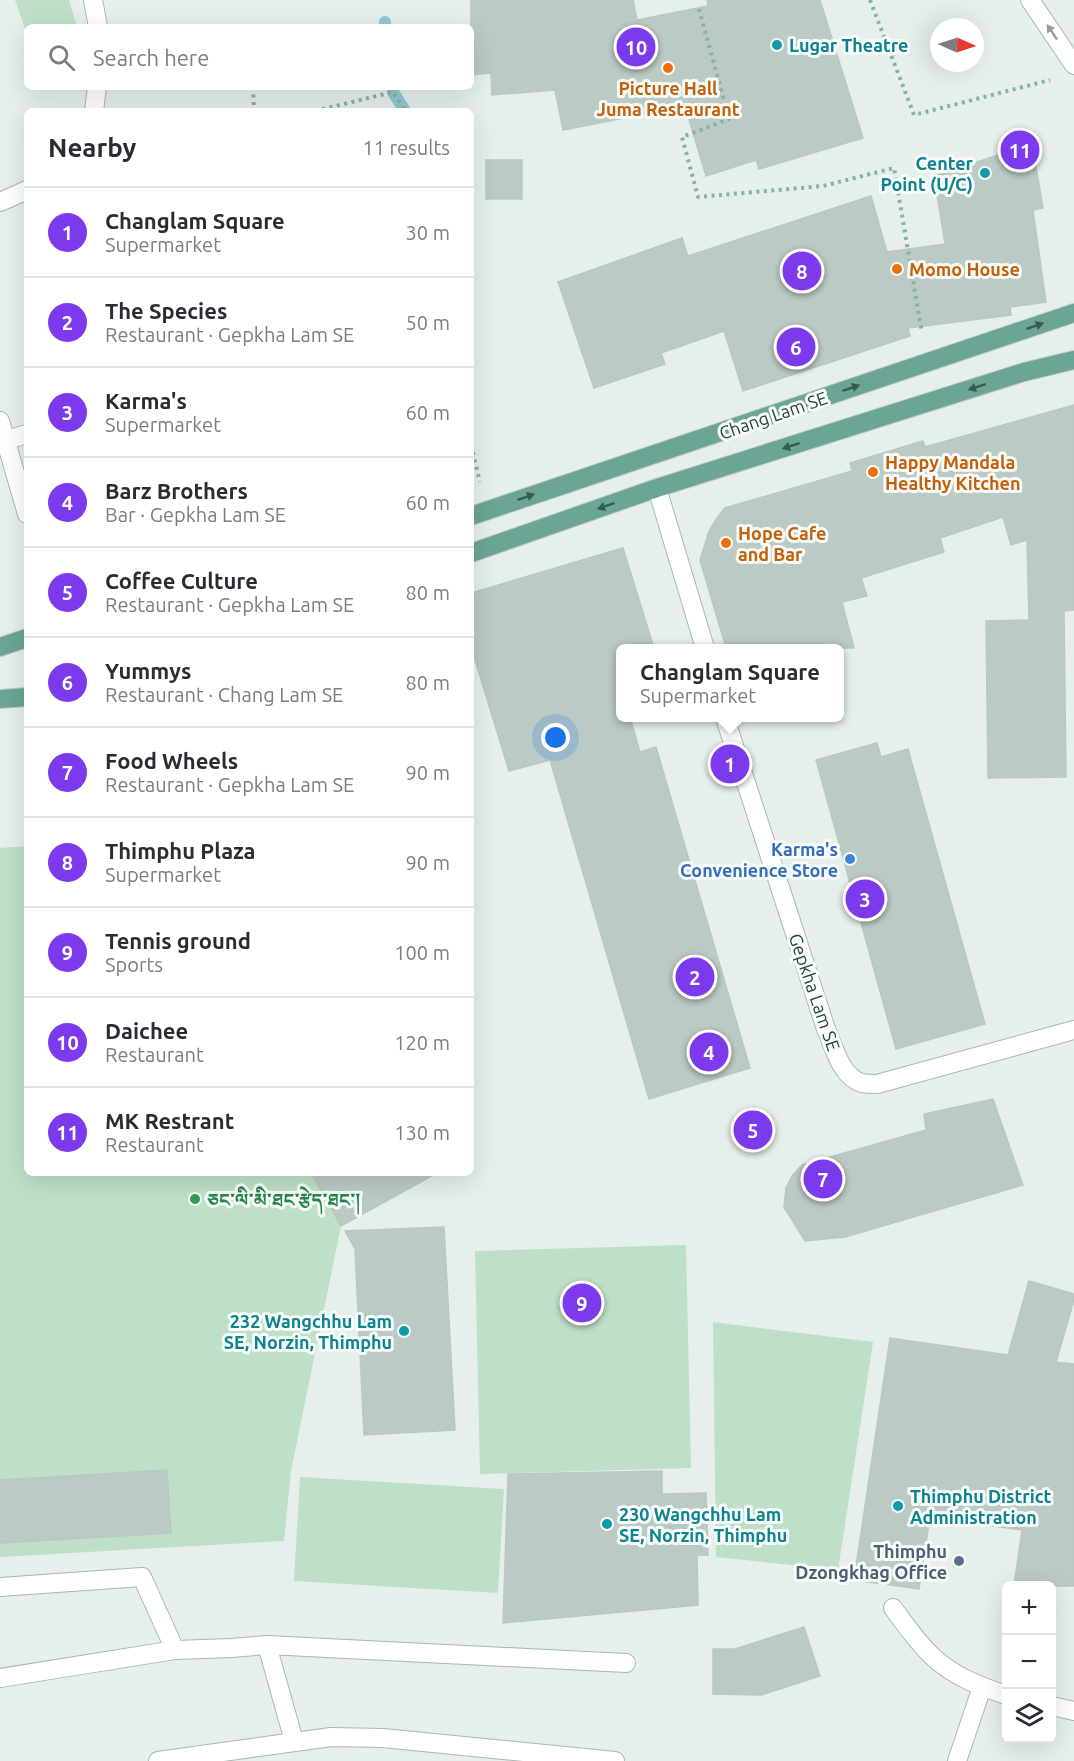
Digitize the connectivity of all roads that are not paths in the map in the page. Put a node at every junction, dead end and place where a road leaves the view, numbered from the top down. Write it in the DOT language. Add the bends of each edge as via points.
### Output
graph roads {
  1 [pos="93,0"];
  2 [pos="1030,0"];
  3 [pos="97,24"];
  4 [pos="1074,65"];
  5 [pos="97,90"];
  6 [pos="94,108"];
  7 [pos="24,191"];
  8 [pos="0,202"];
  9 [pos="1074,313"];
  10 [pos="1074,360"];
  11 [pos="0,421"];
  12 [pos="24,435"];
  13 [pos="3,441"];
  14 [pos="657,488"];
  15 [pos="24,505"];
  16 [pos="478,514"];
  17 [pos="474,552"];
  18 [pos="24,639"];
  19 [pos="704,644"];
  20 [pos="0,647"];
  21 [pos="24,697"];
  22 [pos="0,699"];
  23 [pos="727,722"];
  24 [pos="1074,1030"];
  25 [pos="0,1587"];
  26 [pos="893,1608"];
  27 [pos="267,1645"];
  28 [pos="175,1650"];
  29 [pos="626,1663"];
  30 [pos="0,1678"];
  31 [pos="982,1687"];
  32 [pos="1002,1694"];
  33 [pos="1056,1707"];
  34 [pos="1074,1711"];
  35 [pos="294,1741"];
  36 [pos="158,1761"];
  37 [pos="615,1761"];
  38 [pos="957,1761"];
  1 -- 3 [label="street"];
  4 -- 2 [label="street, one-way"];
  5 -- 6 [label="street"];
  7 -- 8 [label="street"];
  16 -- 9 [label="main road, Chang Lam SE, one-way"];
  10 -- 14 [label="main road, Chang Lam SE, one-way" via="1024,372"];
  11 -- 13 [label="street"];
  12 -- 13 [label="street"];
  13 -- 15 [label="street"];
  14 -- 17 [label="main road, Chang Lam SE, one-way"];
  14 -- 19 [label="street"];
  18 -- 20 [label="main road"];
  21 -- 22 [label="main road"];
  23 -- 24 [label="street, Gepkha Lam SE" via="826,1029 849,1075 862,1083 877,1084"];
  25 -- 28 [label="street" via="142,1577"];
  26 -- 31 [label="street" via="931,1656 958,1676"];
  27 -- 28 [label="street"];
  27 -- 29 [label="street"];
  27 -- 35 [label="street"];
  28 -- 30 [label="street"];
  31 -- 32 [label="street"];
  31 -- 38 [label="street"];
  33 -- 34 [label="street"];
  35 -- 36 [label="street"];
  35 -- 37 [label="street" via="383,1738"];
}
